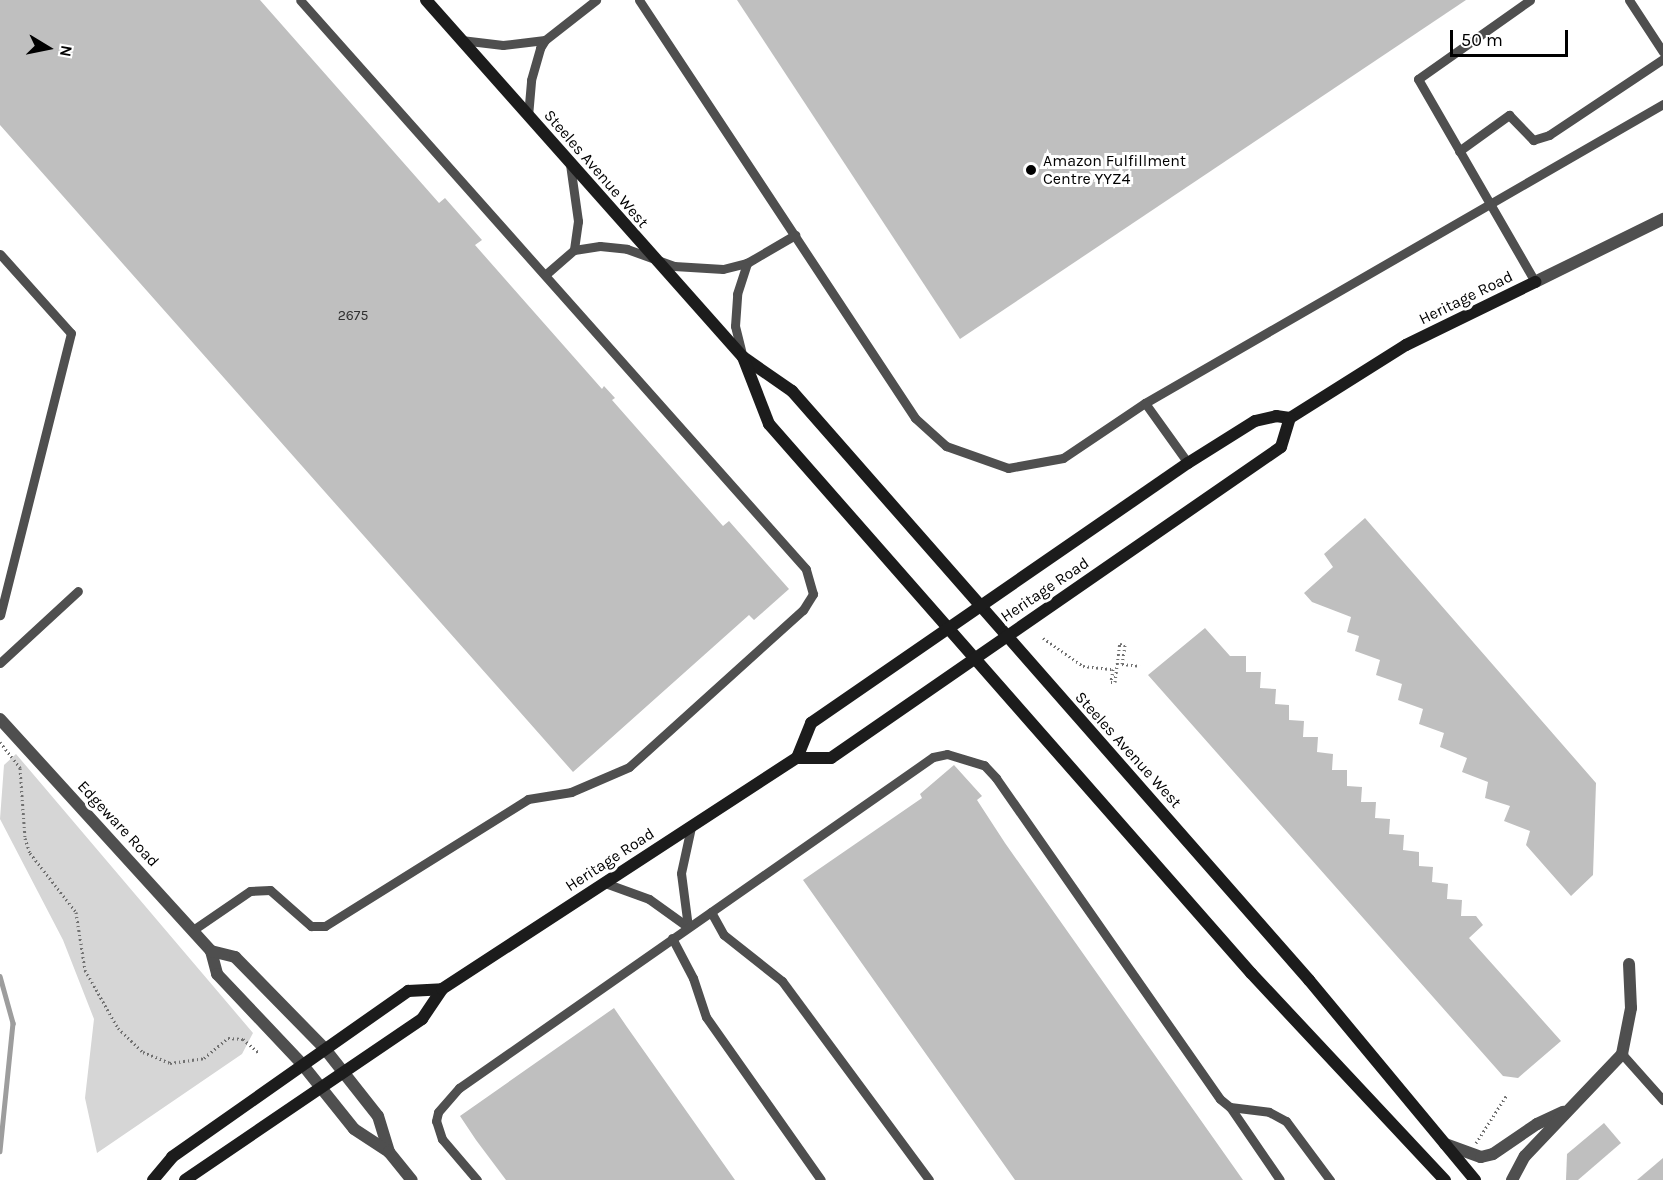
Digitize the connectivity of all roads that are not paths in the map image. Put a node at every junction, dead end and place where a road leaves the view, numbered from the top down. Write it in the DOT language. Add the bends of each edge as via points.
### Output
graph roads {
  1 [pos="300,0"];
  2 [pos="426,0"];
  3 [pos="596,0"];
  4 [pos="639,0"];
  5 [pos="1530,0"];
  6 [pos="1629,0"];
  7 [pos="461,40"];
  8 [pos="545,40"];
  9 [pos="1663,52"];
  10 [pos="1663,59"];
  11 [pos="1663,104"];
  12 [pos="528,116"];
  13 [pos="1460,151"];
  14 [pos="570,164"];
  15 [pos="1489,202"];
  16 [pos="1663,219"];
  17 [pos="795,235"];
  18 [pos="574,250"];
  19 [pos="0,254"];
  20 [pos="651,258"];
  21 [pos="747,263"];
  22 [pos="545,275"];
  23 [pos="1535,282"];
  24 [pos="742,357"];
  25 [pos="1145,403"];
  26 [pos="1290,418"];
  27 [pos="1188,463"];
  28 [pos="78,591"];
  29 [pos="980,606"];
  30 [pos="0,615"];
  31 [pos="948,628"];
  32 [pos="1006,636"];
  33 [pos="975,658"];
  34 [pos="0,663"];
  35 [pos="0,719"];
  36 [pos="796,758"];
  37 [pos="691,827"];
  38 [pos="605,883"];
  39 [pos="711,912"];
  40 [pos="688,927"];
  41 [pos="193,930"];
  42 [pos="672,938"];
  43 [pos="211,951"];
  44 [pos="1629,964"];
  45 [pos="442,988"];
  46 [pos="325,1049"];
  47 [pos="1622,1054"];
  48 [pos="302,1064"];
  49 [pos="344,1073"];
  50 [pos="321,1088"];
  51 [pos="1663,1100"];
  52 [pos="1230,1107"];
  53 [pos="1564,1111"];
  54 [pos="1445,1144"];
  55 [pos="389,1152"];
  56 [pos="1441,1177"];
  57 [pos="153,1180"];
  58 [pos="185,1180"];
  59 [pos="412,1180"];
  60 [pos="477,1180"];
  61 [pos="821,1180"];
  62 [pos="928,1180"];
  63 [pos="1280,1180"];
  64 [pos="1330,1180"];
  65 [pos="1475,1180"];
  66 [pos="1512,1180"];
  1 -- 22 [label="lane"];
  2 -- 7 [label="main road, Steeles Avenue West"];
  3 -- 8 [label="lane"];
  4 -- 17 [label="lane"];
  5 -- 13 [label="lane" via="1418,80"];
  6 -- 9 [label="lane"];
  7 -- 8 [label="lane" via="503,45"];
  7 -- 12 [label="main road, Steeles Avenue West"];
  8 -- 12 [label="lane" via="531,80"];
  10 -- 13 [label="lane" via="1549,135 1533,140 1509,115"];
  11 -- 15 [label="lane"];
  12 -- 14 [label="main road, Steeles Avenue West"];
  13 -- 15 [label="lane"];
  14 -- 18 [label="lane" via="578,221"];
  14 -- 20 [label="main road, Steeles Avenue West"];
  15 -- 23 [label="lane"];
  15 -- 25 [label="lane"];
  16 -- 23 [label="street, Heritage Road"];
  17 -- 21 [label="lane"];
  17 -- 25 [label="lane" via="915,418 946,446 1008,468 1033,465 1063,458"];
  18 -- 20 [label="lane" via="609,247"];
  18 -- 22 [label="lane"];
  19 -- 30 [label="lane" via="71,333"];
  20 -- 21 [label="lane" via="699,270"];
  20 -- 24 [label="main road, Steeles Avenue West"];
  21 -- 24 [label="lane" via="737,294"];
  22 -- 41 [label="lane" via="806,569 813,587 810,602 629,767 571,792 528,799 325,926 311,926 270,890 250,891"];
  23 -- 26 [label="main road, Heritage Road" via="1406,345"];
  24 -- 29 [label="main road, Steeles Avenue West" via="792,391"];
  24 -- 31 [label="main road, Steeles Avenue West" via="769,424"];
  25 -- 27 [label="lane"];
  26 -- 27 [label="main road, Heritage Road" via="1266,417"];
  26 -- 32 [label="main road, Heritage Road" via="1281,447"];
  27 -- 29 [label="main road, Heritage Road"];
  28 -- 34 [label="lane"];
  29 -- 31 [label="main road, Heritage Road"];
  29 -- 32 [label="main road, Steeles Avenue West"];
  31 -- 33 [label="main road, Steeles Avenue West"];
  31 -- 36 [label="main road, Heritage Road" via="811,723"];
  32 -- 33 [label="main road, Heritage Road"];
  32 -- 54 [label="main road, Steeles Avenue West" via="1301,972"];
  33 -- 36 [label="main road, Heritage Road" via="831,758"];
  33 -- 56 [label="main road, Steeles Avenue West" via="1251,973"];
  35 -- 41 [label="street, Edgeware Road"];
  36 -- 37 [label="main road, Heritage Road"];
  37 -- 38 [label="main road, Heritage Road"];
  37 -- 40 [label="lane" via="681,873"];
  38 -- 40 [label="lane" via="649,899"];
  38 -- 45 [label="main road, Heritage Road"];
  39 -- 40 [label="lane"];
  39 -- 52 [label="lane" via="933,757 963,756 984,765 996,778 1220,1099"];
  39 -- 62 [label="lane" via="724,935 782,981"];
  40 -- 42 [label="lane"];
  41 -- 43 [label="street, Edgeware Road"];
  42 -- 60 [label="lane" via="448,1099 436,1122 442,1139"];
  42 -- 61 [label="lane" via="693,978 706,1017"];
  43 -- 46 [label="street, Edgeware Road" via="235,957"];
  43 -- 48 [label="street, Edgeware Road" via="217,974"];
  44 -- 47 [label="street" via="1631,1008"];
  45 -- 46 [label="main road, Heritage Road" via="408,991"];
  45 -- 49 [label="main road, Heritage Road" via="422,1019"];
  46 -- 48 [label="main road, Heritage Road"];
  46 -- 49 [label="street, Edgeware Road"];
  47 -- 51 [label="lane"];
  47 -- 53 [label="street"];
  48 -- 50 [label="street, Edgeware Road"];
  48 -- 57 [label="main road, Heritage Road" via="172,1157"];
  49 -- 50 [label="main road, Heritage Road"];
  49 -- 55 [label="street, Edgeware Road" via="378,1116"];
  50 -- 55 [label="street, Edgeware Road" via="354,1129"];
  50 -- 58 [label="main road, Heritage Road"];
  52 -- 63 [label="lane"];
  52 -- 64 [label="lane" via="1269,1112 1286,1121"];
  53 -- 54 [label="street" via="1537,1124 1493,1155 1468,1154"];
  53 -- 66 [label="street" via="1547,1137 1525,1156"];
  54 -- 65 [label="main road, Steeles Avenue West"];
  55 -- 59 [label="street, Edgeware Road"];
}
